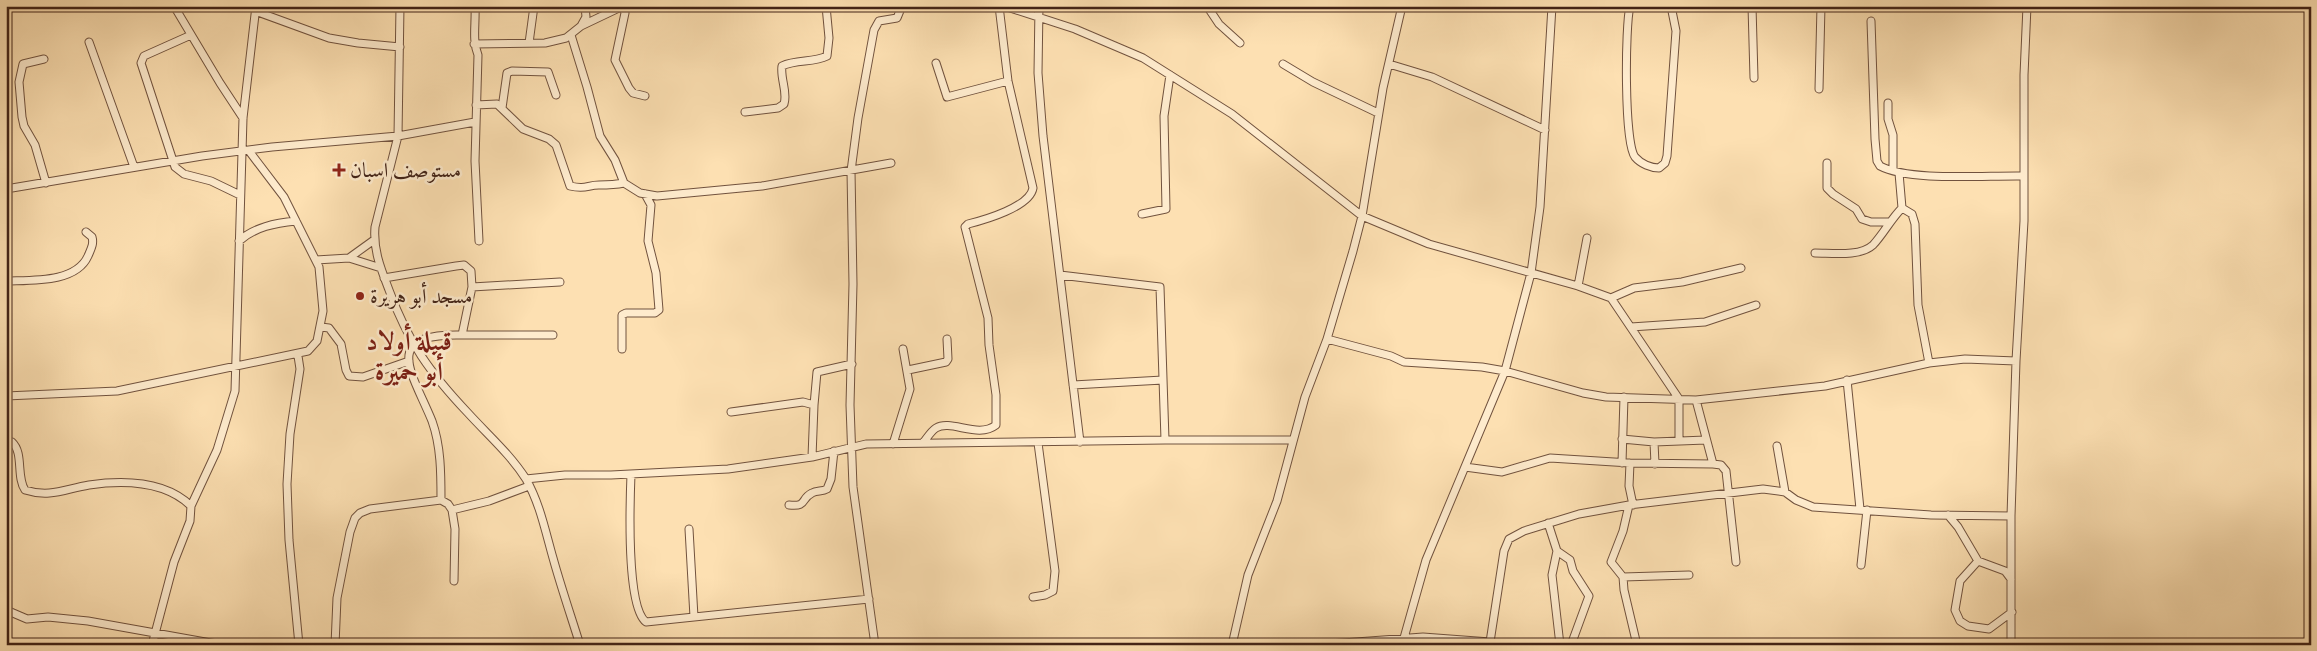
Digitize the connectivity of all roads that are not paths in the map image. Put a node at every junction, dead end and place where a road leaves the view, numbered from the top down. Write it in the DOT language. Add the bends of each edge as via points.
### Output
graph roads {
  1 [pos="174,6"];
  2 [pos="400,6"];
  3 [pos="475,6"];
  4 [pos="534,6"];
  5 [pos="585,6"];
  6 [pos="624,6"];
  7 [pos="826,6"];
  8 [pos="902,6"];
  9 [pos="999,6"];
  10 [pos="1004,6"];
  11 [pos="1039,6"];
  12 [pos="1207,6"];
  13 [pos="1402,6"];
  14 [pos="1552,6"];
  15 [pos="1630,6"];
  16 [pos="1671,6"];
  17 [pos="1752,6"];
  18 [pos="1821,6"];
  19 [pos="2027,6"];
  20 [pos="256,8"];
  21 [pos="1038,18"];
  22 [pos="1871,21"];
  23 [pos="580,26"];
  24 [pos="191,35"];
  25 [pos="570,35"];
  26 [pos="89,42"];
  27 [pos="529,43"];
  28 [pos="1240,43"];
  29 [pos="474,44"];
  30 [pos="400,47"];
  31 [pos="44,59"];
  32 [pos="936,63"];
  33 [pos="1283,64"];
  34 [pos="1388,64"];
  35 [pos="1170,75"];
  36 [pos="1754,78"];
  37 [pos="1008,81"];
  38 [pos="1819,89"];
  39 [pos="556,95"];
  40 [pos="645,96"];
  41 [pos="1888,102"];
  42 [pos="476,105"];
  43 [pos="502,108"];
  44 [pos="745,112"];
  45 [pos="1378,113"];
  46 [pos="244,118"];
  47 [pos="475,122"];
  48 [pos="1545,130"];
  49 [pos="398,136"];
  50 [pos="245,151"];
  51 [pos="172,161"];
  52 [pos="891,163"];
  53 [pos="1826,163"];
  54 [pos="134,167"];
  55 [pos="852,171"];
  56 [pos="1896,172"];
  57 [pos="2024,176"];
  58 [pos="46,183"];
  59 [pos="624,183"];
  60 [pos="6,189"];
  61 [pos="645,194"];
  62 [pos="240,195"];
  63 [pos="1902,208"];
  64 [pos="1142,214"];
  65 [pos="1362,216"];
  66 [pos="296,220"];
  67 [pos="1889,222"];
  68 [pos="86,232"];
  69 [pos="1587,238"];
  70 [pos="374,240"];
  71 [pos="239,241"];
  72 [pos="479,241"];
  73 [pos="1816,253"];
  74 [pos="348,258"];
  75 [pos="316,260"];
  76 [pos="380,268"];
  77 [pos="1740,268"];
  78 [pos="1531,273"];
  79 [pos="1060,275"];
  80 [pos="384,278"];
  81 [pos="6,281"];
  82 [pos="560,282"];
  83 [pos="1578,286"];
  84 [pos="472,287"];
  85 [pos="1611,298"];
  86 [pos="1756,305"];
  87 [pos="321,327"];
  88 [pos="1631,327"];
  89 [pos="462,334"];
  90 [pos="553,335"];
  91 [pos="1327,339"];
  92 [pos="947,340"];
  93 [pos="412,345"];
  94 [pos="622,349"];
  95 [pos="903,349"];
  96 [pos="295,354"];
  97 [pos="2016,361"];
  98 [pos="409,362"];
  99 [pos="1929,363"];
  100 [pos="852,364"];
  101 [pos="236,365"];
  102 [pos="908,370"];
  103 [pos="1505,371"];
  104 [pos="1163,380"];
  105 [pos="1847,380"];
  106 [pos="1073,385"];
  107 [pos="6,396"];
  108 [pos="1624,397"];
  109 [pos="1678,399"];
  110 [pos="1696,400"];
  111 [pos="814,405"];
  112 [pos="730,412"];
  113 [pos="1622,439"];
  114 [pos="1165,440"];
  115 [pos="1293,440"];
  116 [pos="1706,440"];
  117 [pos="6,441"];
  118 [pos="1679,441"];
  119 [pos="1080,442"];
  120 [pos="1654,442"];
  121 [pos="923,443"];
  122 [pos="1038,443"];
  123 [pos="893,444"];
  124 [pos="851,446"];
  125 [pos="1778,446"];
  126 [pos="834,451"];
  127 [pos="812,457"];
  128 [pos="1626,463"];
  129 [pos="1655,464"];
  130 [pos="1713,464"];
  131 [pos="1464,467"];
  132 [pos="631,474"];
  133 [pos="527,482"];
  134 [pos="1786,492"];
  135 [pos="1729,493"];
  136 [pos="440,500"];
  137 [pos="789,505"];
  138 [pos="1631,505"];
  139 [pos="191,506"];
  140 [pos="452,510"];
  141 [pos="1864,510"];
  142 [pos="1948,515"];
  143 [pos="2012,516"];
  144 [pos="1548,523"];
  145 [pos="689,529"];
  146 [pos="1557,550"];
  147 [pos="1978,561"];
  148 [pos="1736,562"];
  149 [pos="1862,565"];
  150 [pos="1690,575"];
  151 [pos="1623,577"];
  152 [pos="2012,579"];
  153 [pos="454,581"];
  154 [pos="1033,597"];
  155 [pos="869,599"];
  156 [pos="6,610"];
  157 [pos="2012,612"];
  158 [pos="694,617"];
  159 [pos="155,632"];
  160 [pos="1402,642"];
  161 [pos="335,644"];
  162 [pos="1490,644"];
  163 [pos="152,645"];
  164 [pos="222,645"];
  165 [pos="299,645"];
  166 [pos="316,645"];
  167 [pos="580,645"];
  168 [pos="875,645"];
  169 [pos="1232,645"];
  170 [pos="1316,645"];
  171 [pos="1560,645"];
  172 [pos="1571,645"];
  173 [pos="1637,645"];
  174 [pos="2011,645"];
  1 -- 24 [label="street"];
  2 -- 30 [label="street"];
  3 -- 29 [label="street"];
  4 -- 27 [label="street"];
  5 -- 23 [label="street" via="586,17"];
  6 -- 23 [label="street"];
  6 -- 40 [label="street" via="615,60 633,93"];
  7 -- 44 [label="street" via="827,56 782,66 784,104 778,108"];
  8 -- 55 [label="street" via="897,18 879,21 874,30"];
  9 -- 37 [label="street"];
  10 -- 21 [label="street"];
  11 -- 21 [label="street"];
  12 -- 28 [label="street"];
  13 -- 34 [label="street"];
  14 -- 48 [label="street"];
  15 -- 16 [label="street" via="1627,97 1630,146 1635,158 1650,168 1659,168 1668,156 1676,31"];
  17 -- 36 [label="street"];
  18 -- 38 [label="street"];
  19 -- 57 [label="street"];
  20 -- 30 [label="street" via="329,38"];
  20 -- 46 [label="street"];
  21 -- 35 [label="street" via="1101,39"];
  21 -- 79 [label="street" via="1038,82"];
  22 -- 56 [label="street" via="1877,161 1880,166"];
  23 -- 25 [label="street"];
  24 -- 46 [label="street"];
  24 -- 51 [label="street" via="141,60"];
  25 -- 27 [label="street" via="556,41"];
  25 -- 59 [label="street" via="600,136"];
  26 -- 54 [label="street"];
  27 -- 29 [label="street"];
  29 -- 42 [label="street" via="478,55"];
  30 -- 49 [label="street"];
  31 -- 58 [label="street" via="23,64 19,82 22,117 35,145"];
  32 -- 37 [label="street" via="946,97"];
  33 -- 45 [label="street"];
  34 -- 45 [label="street"];
  34 -- 48 [label="street" via="1432,77"];
  35 -- 64 [label="street" via="1164,116 1166,209"];
  35 -- 65 [label="street" via="1232,114"];
  37 -- 121 [label="street" via="1032,191 1028,198 1011,208 965,227 988,318 996,425 986,430 943,426 932,432"];
  39 -- 43 [label="street" via="548,72 512,71 507,73"];
  41 -- 56 [label="street"];
  42 -- 43 [label="street" via="493,103"];
  42 -- 47 [label="street"];
  43 -- 59 [label="street" via="522,129 556,145 570,186 585,189"];
  45 -- 65 [label="street"];
  46 -- 50 [label="street"];
  47 -- 49 [label="street"];
  47 -- 72 [label="street"];
  48 -- 78 [label="street" via="1540,207"];
  49 -- 50 [label="street"];
  49 -- 70 [label="street"];
  50 -- 51 [label="street"];
  50 -- 62 [label="street"];
  50 -- 66 [label="street" via="274,183"];
  51 -- 54 [label="street"];
  51 -- 62 [label="street" via="184,174 211,181"];
  52 -- 55 [label="street"];
  53 -- 67 [label="street" via="1827,188 1833,194 1856,209 1862,219"];
  54 -- 58 [label="street"];
  55 -- 61 [label="street" via="762,186 657,196"];
  55 -- 100 [label="street"];
  56 -- 57 [label="street"];
  56 -- 63 [label="street"];
  57 -- 97 [label="street"];
  58 -- 60 [label="street"];
  59 -- 61 [label="street"];
  61 -- 94 [label="street" via="651,205 648,241 656,273 659,310 622,315"];
  62 -- 71 [label="street"];
  63 -- 67 [label="street"];
  63 -- 99 [label="street" via="1912,214 1915,224 1918,305"];
  65 -- 78 [label="street" via="1430,244"];
  65 -- 91 [label="street"];
  66 -- 71 [label="street" via="258,229"];
  66 -- 75 [label="street"];
  67 -- 73 [label="street" via="1872,246 1858,252"];
  68 -- 81 [label="street" via="92,237 92,246 76,271 52,277"];
  69 -- 83 [label="street"];
  70 -- 74 [label="street"];
  70 -- 76 [label="street"];
  71 -- 101 [label="street"];
  74 -- 75 [label="street"];
  74 -- 76 [label="street"];
  75 -- 87 [label="street" via="323,294"];
  76 -- 80 [label="street"];
  77 -- 85 [label="street" via="1682,282 1634,288"];
  78 -- 83 [label="street"];
  78 -- 103 [label="street"];
  79 -- 104 [label="street" via="1160,287"];
  79 -- 106 [label="street"];
  80 -- 84 [label="street" via="464,266 471,271"];
  80 -- 93 [label="street"];
  82 -- 84 [label="street"];
  83 -- 85 [label="street"];
  84 -- 89 [label="street"];
  85 -- 88 [label="street"];
  86 -- 88 [label="street" via="1705,322"];
  87 -- 96 [label="street" via="313,348"];
  87 -- 98 [label="street" via="329,328 341,344 349,376 363,377"];
  88 -- 109 [label="street"];
  89 -- 90 [label="street"];
  89 -- 93 [label="street" via="428,337"];
  91 -- 103 [label="street" via="1413,364"];
  91 -- 115 [label="street"];
  92 -- 102 [label="street" via="946,362"];
  93 -- 98 [label="street"];
  93 -- 133 [label="street" via="440,383 510,456"];
  95 -- 102 [label="street"];
  96 -- 101 [label="street"];
  96 -- 165 [label="street" via="300,369 290,434 287,484"];
  97 -- 99 [label="street"];
  97 -- 143 [label="street"];
  98 -- 136 [label="street" via="436,436"];
  99 -- 105 [label="street"];
  100 -- 111 [label="street" via="816,372"];
  100 -- 124 [label="street"];
  101 -- 107 [label="street" via="117,391"];
  101 -- 139 [label="street" via="235,392 224,433"];
  102 -- 123 [label="street" via="910,389"];
  103 -- 108 [label="street" via="1584,394"];
  103 -- 131 [label="street"];
  104 -- 106 [label="street"];
  104 -- 114 [label="street"];
  105 -- 110 [label="street" via="1784,392"];
  105 -- 141 [label="street"];
  106 -- 119 [label="street"];
  108 -- 109 [label="street"];
  108 -- 113 [label="street"];
  109 -- 110 [label="street"];
  109 -- 118 [label="street"];
  110 -- 116 [label="street"];
  111 -- 112 [label="street" via="803,402"];
  111 -- 127 [label="street"];
  113 -- 120 [label="street"];
  113 -- 128 [label="street"];
  114 -- 115 [label="street"];
  114 -- 119 [label="street"];
  115 -- 169 [label="street" via="1277,501 1248,575"];
  116 -- 118 [label="street"];
  116 -- 130 [label="street"];
  117 -- 139 [label="street" via="16,447 25,490 48,494 91,485 137,483 181,496"];
  118 -- 120 [label="street"];
  119 -- 122 [label="street"];
  120 -- 129 [label="street"];
  121 -- 122 [label="street"];
  121 -- 123 [label="street"];
  122 -- 154 [label="street" via="1055,571 1053,591"];
  123 -- 124 [label="street"];
  124 -- 126 [label="street"];
  124 -- 155 [label="street" via="853,487"];
  125 -- 134 [label="street"];
  126 -- 127 [label="street"];
  126 -- 137 [label="street" via="827,489 814,491 798,506"];
  127 -- 132 [label="street" via="728,469"];
  128 -- 129 [label="street"];
  128 -- 131 [label="street" via="1550,458 1502,472"];
  128 -- 138 [label="street"];
  129 -- 130 [label="street"];
  130 -- 135 [label="street" via="1725,468"];
  131 -- 160 [label="street" via="1426,560"];
  132 -- 133 [label="street" via="565,475"];
  132 -- 158 [label="street" via="630,549 635,592 642,617 650,622"];
  133 -- 140 [label="street" via="490,501"];
  133 -- 167 [label="street" via="542,513"];
  134 -- 135 [label="street" via="1764,489"];
  134 -- 141 [label="street" via="1814,507"];
  135 -- 138 [label="street"];
  135 -- 148 [label="street"];
  136 -- 140 [label="street"];
  136 -- 161 [label="street" via="370,509 355,518 337,598"];
  138 -- 144 [label="street"];
  138 -- 151 [label="street" via="1611,562"];
  139 -- 159 [label="street" via="190,521 174,562"];
  140 -- 153 [label="street"];
  141 -- 142 [label="street"];
  141 -- 149 [label="street"];
  142 -- 143 [label="street"];
  142 -- 147 [label="street"];
  143 -- 152 [label="street"];
  144 -- 146 [label="street"];
  144 -- 162 [label="street" via="1512,536 1508,542"];
  145 -- 158 [label="street"];
  146 -- 171 [label="street" via="1552,569"];
  146 -- 172 [label="street" via="1570,560 1589,596"];
  147 -- 152 [label="street" via="2005,572"];
  147 -- 157 [label="street" via="1960,581 1955,610 1960,621 1968,626 1989,629"];
  150 -- 151 [label="street"];
  151 -- 173 [label="street"];
  152 -- 157 [label="street"];
  155 -- 158 [label="street"];
  155 -- 168 [label="street"];
  156 -- 159 [label="street" via="27,619 48,617 88,621"];
  157 -- 174 [label="street"];
  159 -- 163 [label="street"];
  159 -- 164 [label="street"];
  160 -- 162 [label="street" via="1448,638"];
  160 -- 170 [label="street"];
  161 -- 166 [label="street"];
}
